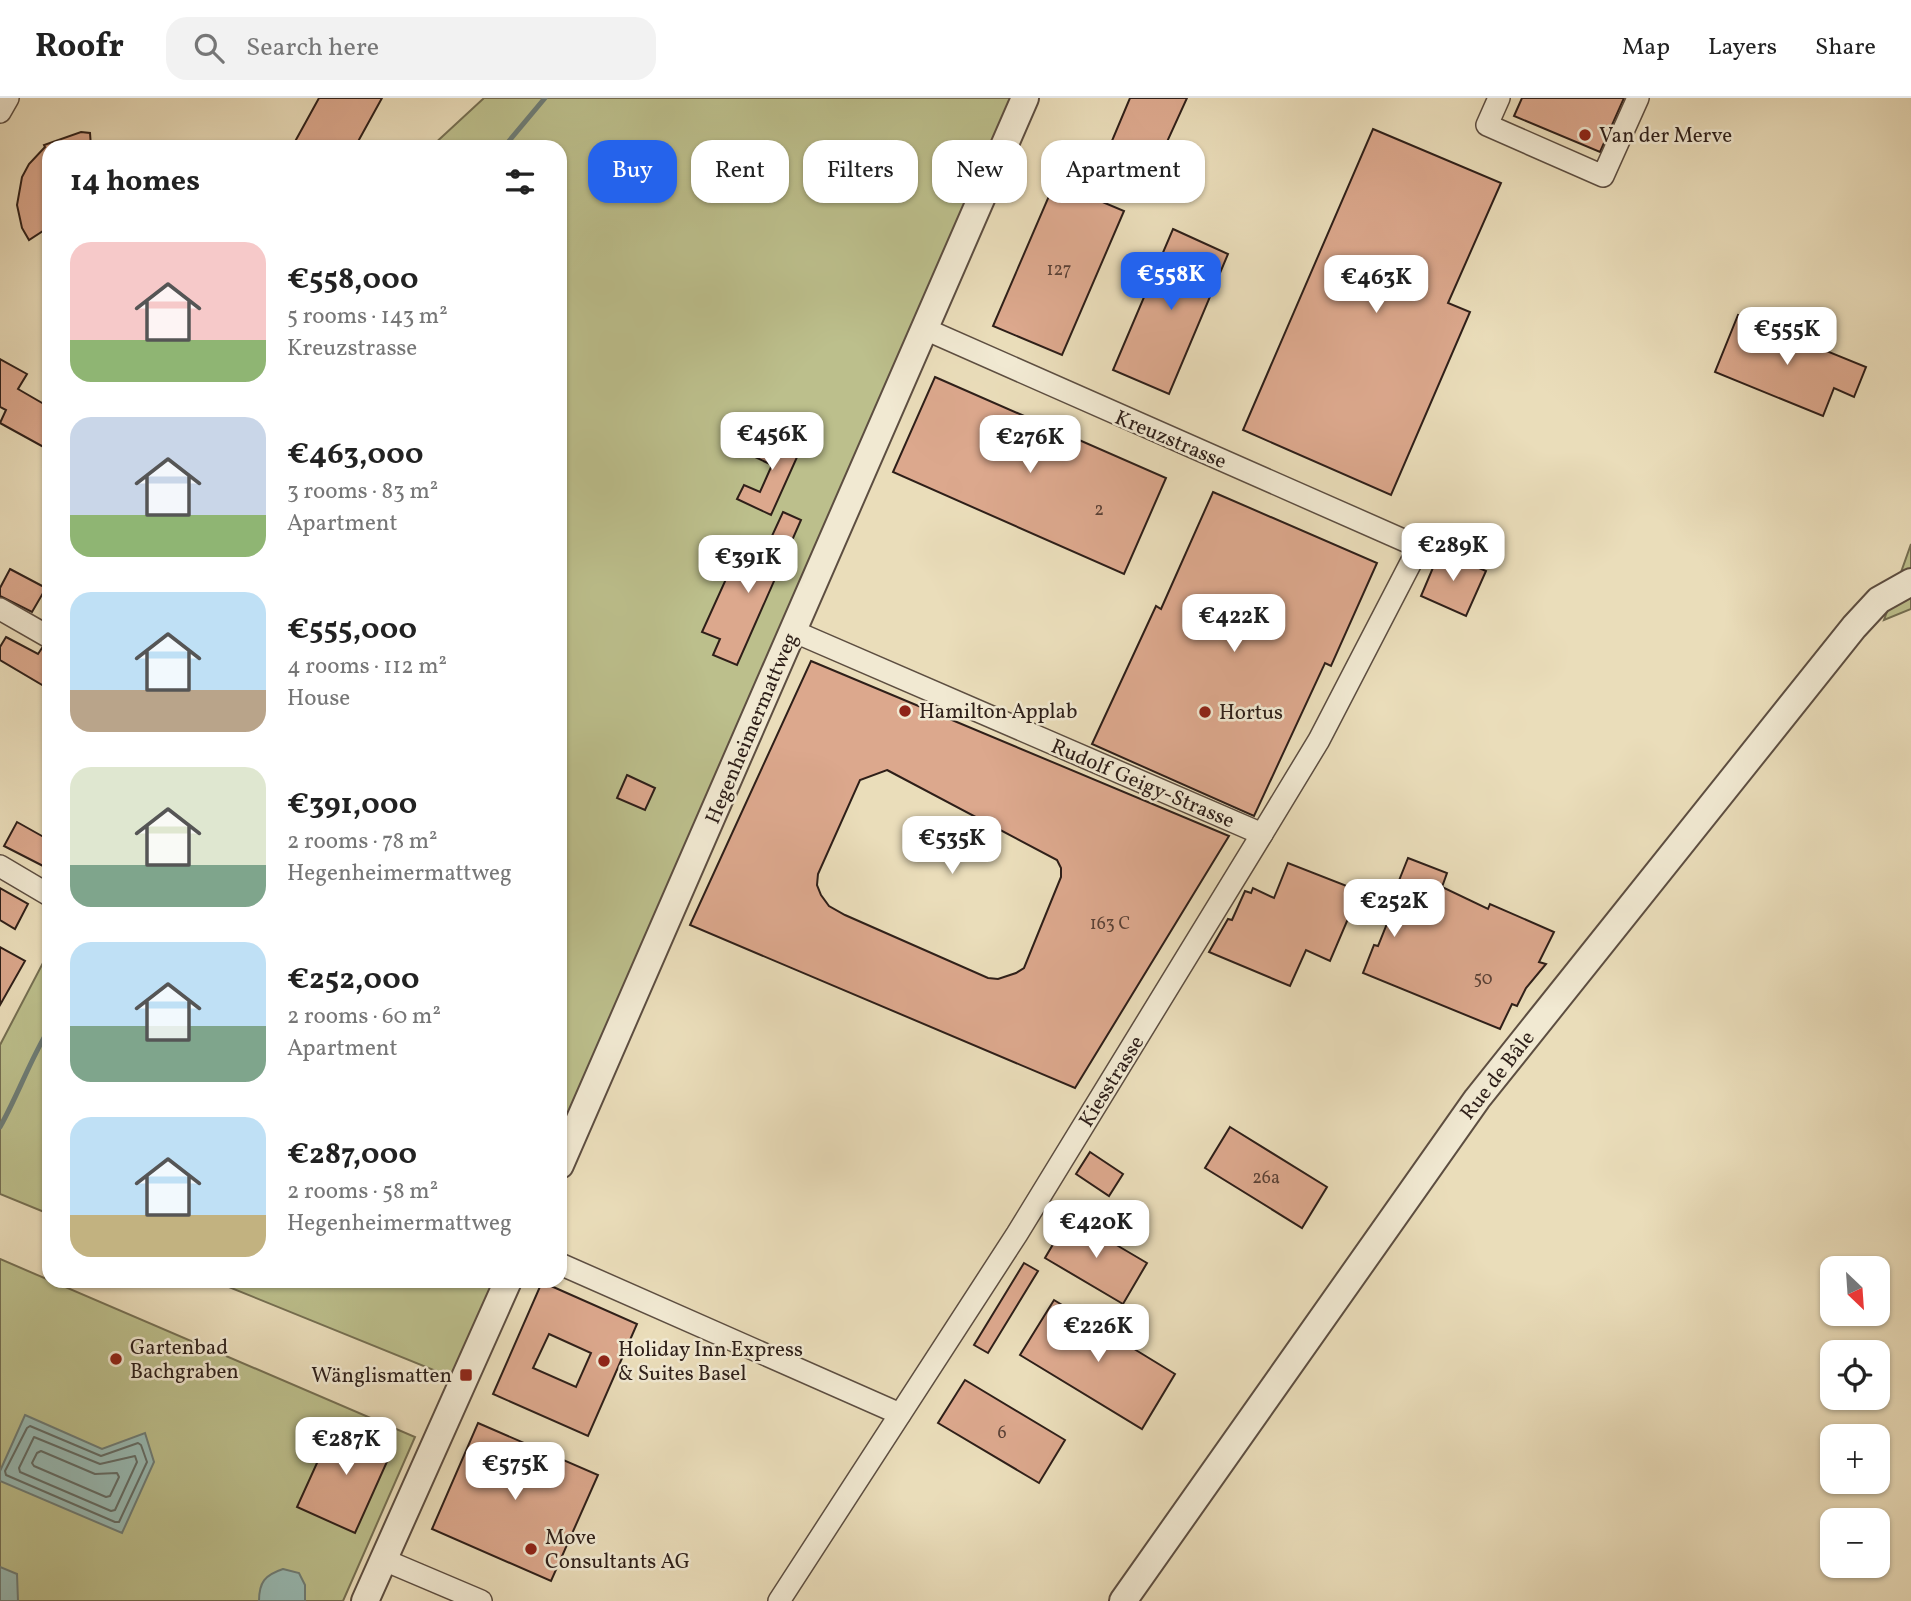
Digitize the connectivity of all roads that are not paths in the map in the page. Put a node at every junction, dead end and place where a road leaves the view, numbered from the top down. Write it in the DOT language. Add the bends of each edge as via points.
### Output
graph roads {
  1 [pos="8,98"];
  2 [pos="1025,98"];
  3 [pos="1499,98"];
  4 [pos="1638,98"];
  5 [pos="0,112"];
  6 [pos="925,329"];
  7 [pos="1419,547"];
  8 [pos="1911,582"];
  9 [pos="0,609"];
  10 [pos="793,632"];
  11 [pos="42,633"];
  12 [pos="1262,834"];
  13 [pos="0,866"];
  14 [pos="42,891"];
  15 [pos="567,1149"];
  16 [pos="567,1267"];
  17 [pos="505,1288"];
  18 [pos="900,1414"];
  19 [pos="382,1559"];
  20 [pos="365,1601"];
  21 [pos="481,1601"];
  22 [pos="779,1601"];
  23 [pos="1123,1601"];
  1 -- 5 [label="street"];
  2 -- 6 [label="street, Hegenheimermattweg"];
  3 -- 4 [label="street" via="1487,125 1603,176"];
  6 -- 7 [label="street, Kreuzstrasse"];
  6 -- 10 [label="street, Hegenheimermattweg"];
  7 -- 12 [label="street, Kiesstrasse" via="1319,740"];
  8 -- 23 [label="street, Rue de Bâle" via="1879,600 1854,627 1477,1099"];
  9 -- 11 [label="street"];
  10 -- 12 [label="street, Rudolf Geigy-Strasse"];
  10 -- 15 [label="street, Hegenheimermattweg"];
  12 -- 18 [label="street, Kiesstrasse" via="1017,1234"];
  13 -- 14 [label="street"];
  16 -- 18 [label="street"];
  17 -- 19 [label="street"];
  18 -- 22 [label="street, Kiesstrasse"];
  19 -- 20 [label="street"];
  19 -- 21 [label="street"];
}
